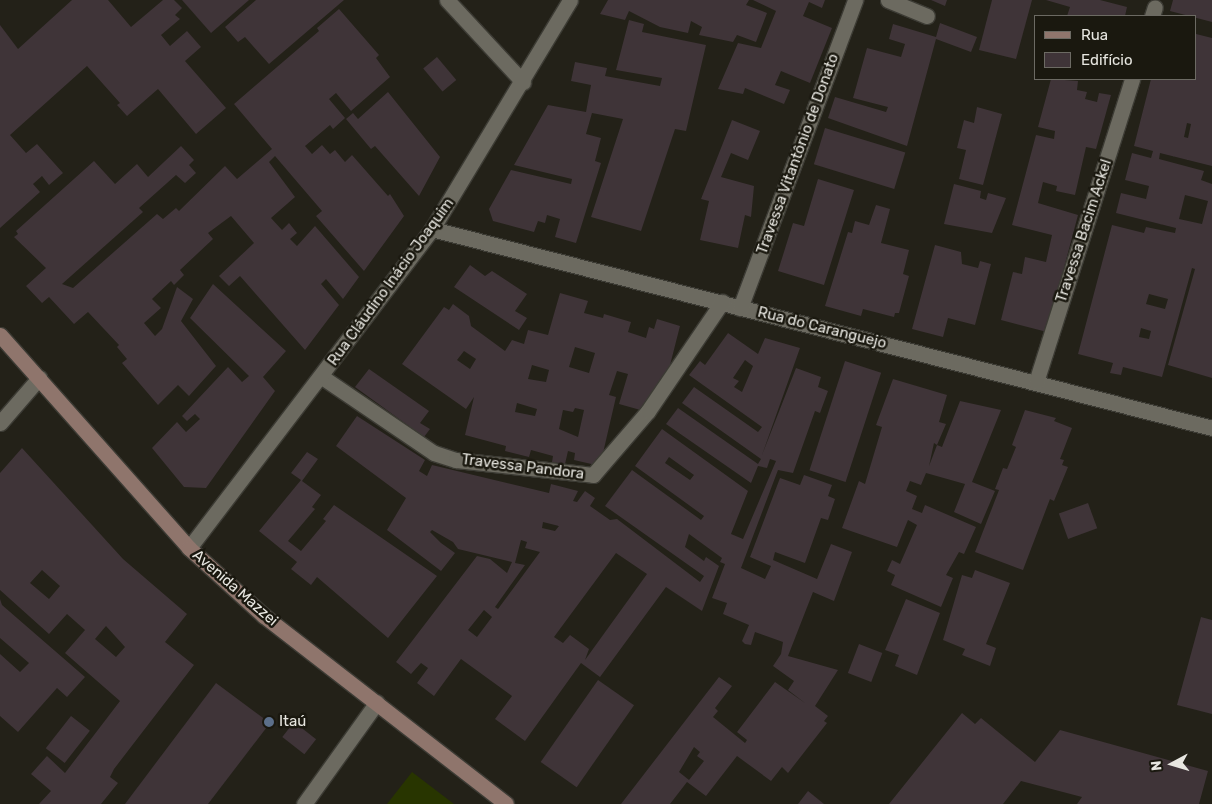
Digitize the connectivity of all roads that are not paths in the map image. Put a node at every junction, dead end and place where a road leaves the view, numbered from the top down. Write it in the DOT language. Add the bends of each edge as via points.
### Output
graph roads {
  1 [pos="447,0"];
  2 [pos="570,0"];
  3 [pos="855,0"];
  4 [pos="888,0"];
  5 [pos="927,16"];
  6 [pos="1132,80"];
  7 [pos="523,82"];
  8 [pos="432,229"];
  9 [pos="722,302"];
  10 [pos="740,308"];
  11 [pos="0,335"];
  12 [pos="322,377"];
  13 [pos="39,378"];
  14 [pos="1036,382"];
  15 [pos="0,423"];
  16 [pos="1212,428"];
  17 [pos="189,548"];
  18 [pos="377,702"];
  19 [pos="304,804"];
  20 [pos="506,804"];
  1 -- 7 [label="street"];
  2 -- 7 [label="street, Rua Cláudino Inácio Joaquim"];
  3 -- 10 [label="street, Travessa Vitantônio de Donato"];
  4 -- 5 [label="street"];
  6 -- 14 [label="street, Travessa Bacim Ackel"];
  7 -- 8 [label="street, Rua Cláudino Inácio Joaquim"];
  8 -- 9 [label="street, Rua do Caranguejo"];
  8 -- 12 [label="street, Rua Cláudino Inácio Joaquim"];
  9 -- 10 [label="street, Rua do Caranguejo"];
  9 -- 12 [label="street, Travessa Pandora" via="699,341 648,411 593,475 456,460 410,440"];
  10 -- 14 [label="street, Rua do Caranguejo"];
  11 -- 13 [label="street, Avenida Mazzei"];
  12 -- 17 [label="street, Rua Cláudino Inácio Joaquim"];
  13 -- 15 [label="street"];
  13 -- 17 [label="street, Avenida Mazzei"];
  14 -- 16 [label="street, Rua do Caranguejo"];
  17 -- 18 [label="street, Avenida Mazzei" via="264,616"];
  18 -- 19 [label="street"];
  18 -- 20 [label="street, Avenida Mazzei"];
}
